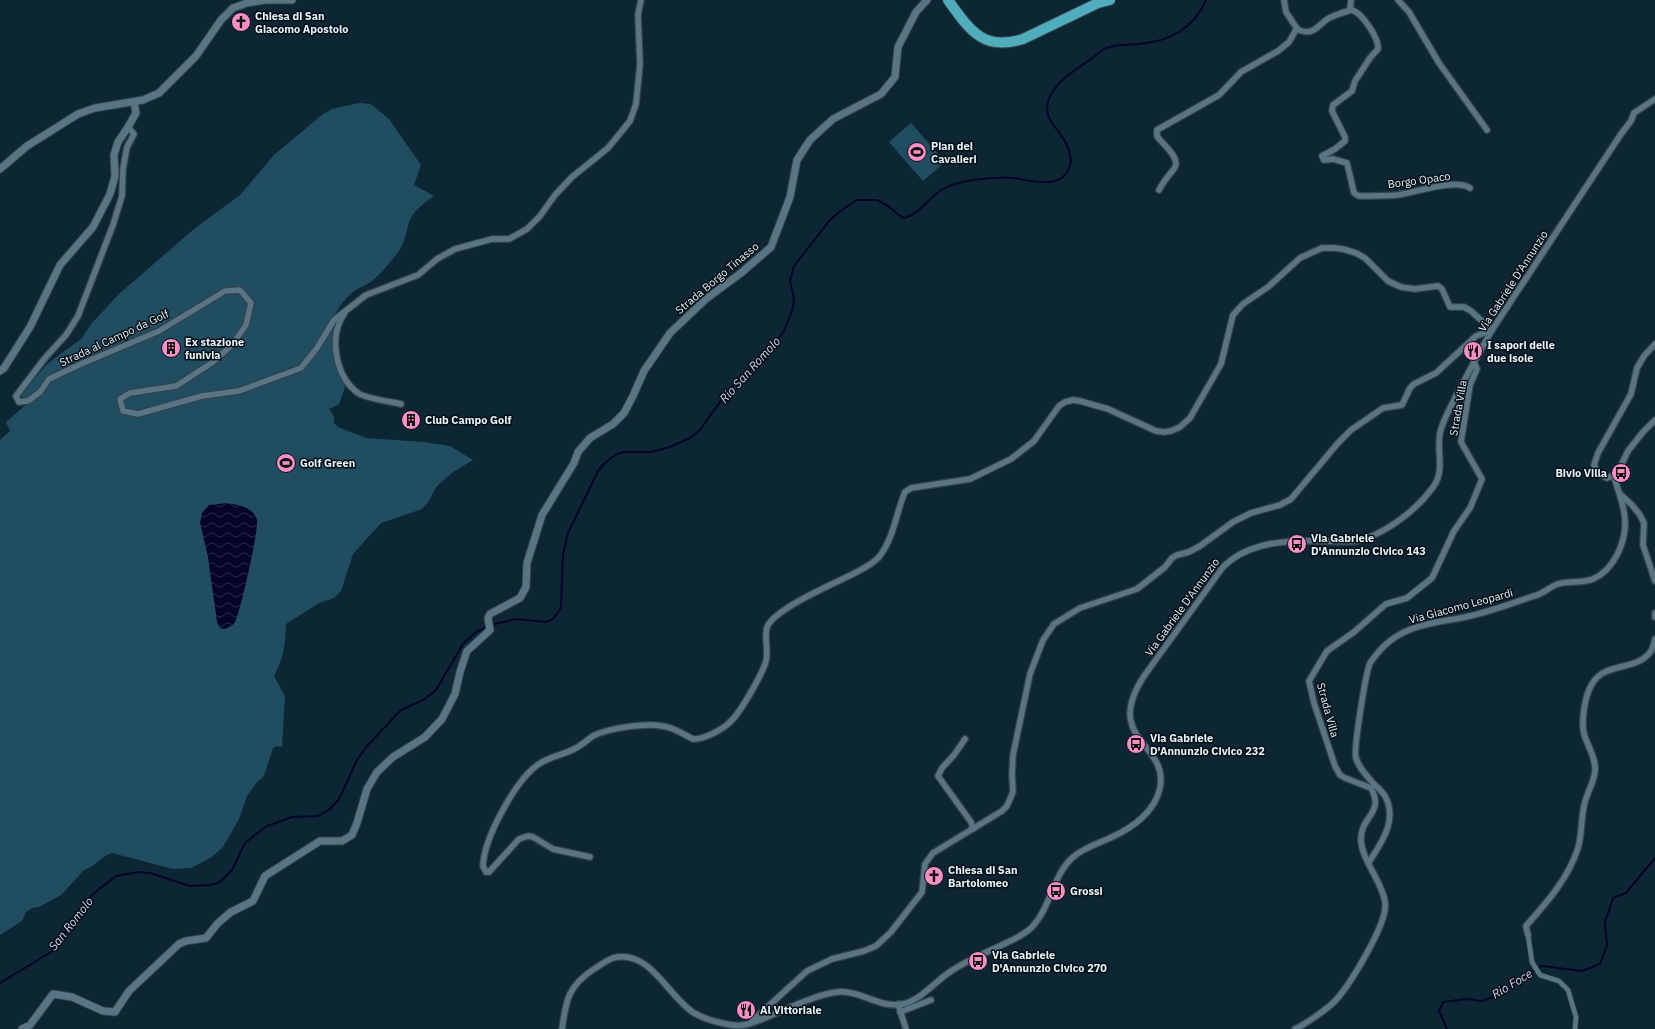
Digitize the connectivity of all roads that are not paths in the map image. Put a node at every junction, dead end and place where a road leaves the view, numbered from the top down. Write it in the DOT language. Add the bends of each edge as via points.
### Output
graph roads {
  1 [pos="292,0"];
  2 [pos="641,0"];
  3 [pos="927,0"];
  4 [pos="948,0"];
  5 [pos="1110,0"];
  6 [pos="1284,0"];
  7 [pos="1351,0"];
  8 [pos="1398,0"];
  9 [pos="1350,10"];
  10 [pos="1297,28"];
  11 [pos="1655,99"];
  12 [pos="134,102"];
  13 [pos="128,127"];
  14 [pos="1487,130"];
  15 [pos="0,169"];
  16 [pos="1470,188"];
  17 [pos="1158,190"];
  18 [pos="347,311"];
  19 [pos="1492,330"];
  20 [pos="1655,344"];
  21 [pos="1474,362"];
  22 [pos="0,371"];
  23 [pos="400,404"];
  24 [pos="1655,420"];
  25 [pos="1616,474"];
  26 [pos="1619,493"];
  27 [pos="1655,581"];
  28 [pos="1655,613"];
  29 [pos="1655,617"];
  30 [pos="1655,639"];
  31 [pos="965,739"];
  32 [pos="1371,788"];
  33 [pos="1378,789"];
  34 [pos="973,829"];
  35 [pos="590,857"];
  36 [pos="1369,862"];
  37 [pos="1528,935"];
  38 [pos="931,1000"];
  39 [pos="898,1004"];
  40 [pos="900,1012"];
  41 [pos="749,1024"];
  42 [pos="737,1027"];
  43 [pos="22,1029"];
  44 [pos="562,1029"];
  45 [pos="906,1029"];
  46 [pos="1295,1029"];
  47 [pos="1575,1029"];
  1 -- 12 [label="street" via="265,0 233,8 221,20 196,56 159,93"];
  2 -- 18 [label="street, Strada al Campo da Golf" via="638,15 640,64 636,104 630,121 608,148 572,177 527,229 509,239 492,239 455,249 437,259 418,276 366,295"];
  3 -- 43 [label="street, Strada Borgo Tinasso" via="916,12 898,47 895,77 881,94 833,119 810,140 797,160 790,198 771,247 706,299 670,333 644,371 624,413 613,424 590,438 578,452 542,515 527,563 526,587 520,598 490,614 490,630 467,651 455,694 442,719 425,737 393,757 377,772 367,789 352,835 345,840 320,841 265,876 253,901 231,912 206,938 179,944 130,992 115,1012 103,1011 72,997 53,994 30,1025"];
  4 -- 5 [label="highway" via="975,33 989,42 1000,44 1023,39 1098,3"];
  6 -- 10 [label="street" via="1286,12"];
  7 -- 9 [label="street"];
  8 -- 14 [label="street" via="1409,12 1439,63"];
  9 -- 10 [label="street" via="1330,18 1318,29 1302,31"];
  9 -- 16 [label="street, Borgo Opaco" via="1359,14 1370,29 1377,41 1378,49 1355,81 1352,90 1333,106 1332,111 1345,140 1324,154 1322,159 1347,163 1353,191 1359,196 1396,195 1450,185"];
  10 -- 17 [label="street" via="1289,42 1241,72 1218,95 1157,130 1156,136 1174,156 1176,163"];
  11 -- 19 [label="street, Via Gabriele D'Annunzio" via="1634,113"];
  12 -- 13 [label="street" via="136,113"];
  12 -- 15 [label="street" via="95,108 78,114 27,146"];
  13 -- 18 [label="street, Strada al Campo da Golf" via="134,134 127,147 122,196 78,316 66,335 16,396 19,402 28,401 40,392 49,379 159,331 225,291 240,290 251,303 246,325 232,345 213,362 176,386 125,396 120,400 123,411 138,414 202,396 239,392 302,368 334,320"];
  13 -- 22 [label="street" via="118,142 114,155 115,176 100,214 93,227 60,265 30,327"];
  18 -- 23 [label="street" via="342,318 336,340 338,361 344,378 359,394"];
  19 -- 21 [label="street, Via Gabriele D'Annunzio"];
  19 -- 34 [label="street" via="1476,336 1436,373 1414,384 1402,405 1383,408 1351,430 1291,499 1233,522 1200,546 1172,558 1137,589 1080,608 1054,624 1043,640 1030,674 1013,754 1013,792 1002,811"];
  19 -- 35 [label="street" via="1464,307 1450,307 1438,286 1401,287 1388,281 1356,253 1322,248 1300,258 1233,315 1221,364 1184,424 1171,431 1156,431 1108,409 1073,400 1059,406 1034,441 1010,459 970,479 910,488 906,492 888,542 878,558 866,567 790,607 768,625 766,661 759,678 730,723 698,739 663,726 605,731 575,749 547,758 530,772 509,797 488,845 482,866 489,872 519,839 528,836 553,849"];
  20 -- 25 [label="street" via="1637,368 1631,394 1594,465 1599,474 1607,478"];
  21 -- 32 [label="street, Strada Villa" via="1477,369 1470,385 1461,442 1482,479 1470,508 1454,531 1432,578 1407,598 1386,604 1327,651 1309,681 1314,703 1340,775"];
  21 -- 39 [label="street, Via Gabriele D'Annunzio" via="1445,418 1440,434 1438,480 1426,496 1400,519 1376,535 1356,541 1290,542 1243,552 1223,567 1200,597 1144,676 1131,700 1130,716 1133,728 1139,740 1157,760 1160,774 1161,786 1149,810 1127,829 1083,850 1071,859 1061,871 1039,918 1021,936 964,962 911,1001"];
  24 -- 25 [label="street" via="1628,451"];
  25 -- 26 [label="street, Via Giacomo Leopardi"];
  26 -- 27 [label="street" via="1632,505 1644,523 1643,545"];
  26 -- 33 [label="street, Via Giacomo Leopardi" via="1626,520 1624,536 1617,556 1593,579 1560,583 1536,596 1472,615 1414,628 1398,635 1380,651 1367,673 1355,742 1355,757 1360,768"];
  28 -- 29 [label="street"];
  30 -- 37 [label="street" via="1651,651 1640,660 1608,669 1592,684 1582,725 1594,760 1595,771 1584,804 1578,846 1572,864 1551,898 1526,926"];
  31 -- 34 [label="street" via="938,776"];
  32 -- 33 [label="street"];
  32 -- 36 [label="street" via="1377,804 1362,830 1361,840"];
  33 -- 36 [label="street, Via Giacomo Leopardi" via="1390,808 1390,819 1382,843"];
  34 -- 41 [label="street" via="933,853 925,864 922,892 891,932 876,946 832,959 807,971"];
  36 -- 46 [label="street" via="1386,907 1375,938 1334,1002"];
  37 -- 47 [label="street" via="1532,962 1540,975 1559,981 1568,990 1576,1017"];
  38 -- 40 [label="street"];
  39 -- 40 [label="street"];
  39 -- 41 [label="street, Via Gabriele D'Annunzio" via="882,1003 853,993 838,992"];
  40 -- 45 [label="street"];
  41 -- 42 [label="street, Via Gabriele D'Annunzio"];
  42 -- 44 [label="street" via="693,1013 649,967 638,961 613,958 584,975 573,986 567,998"];
}
